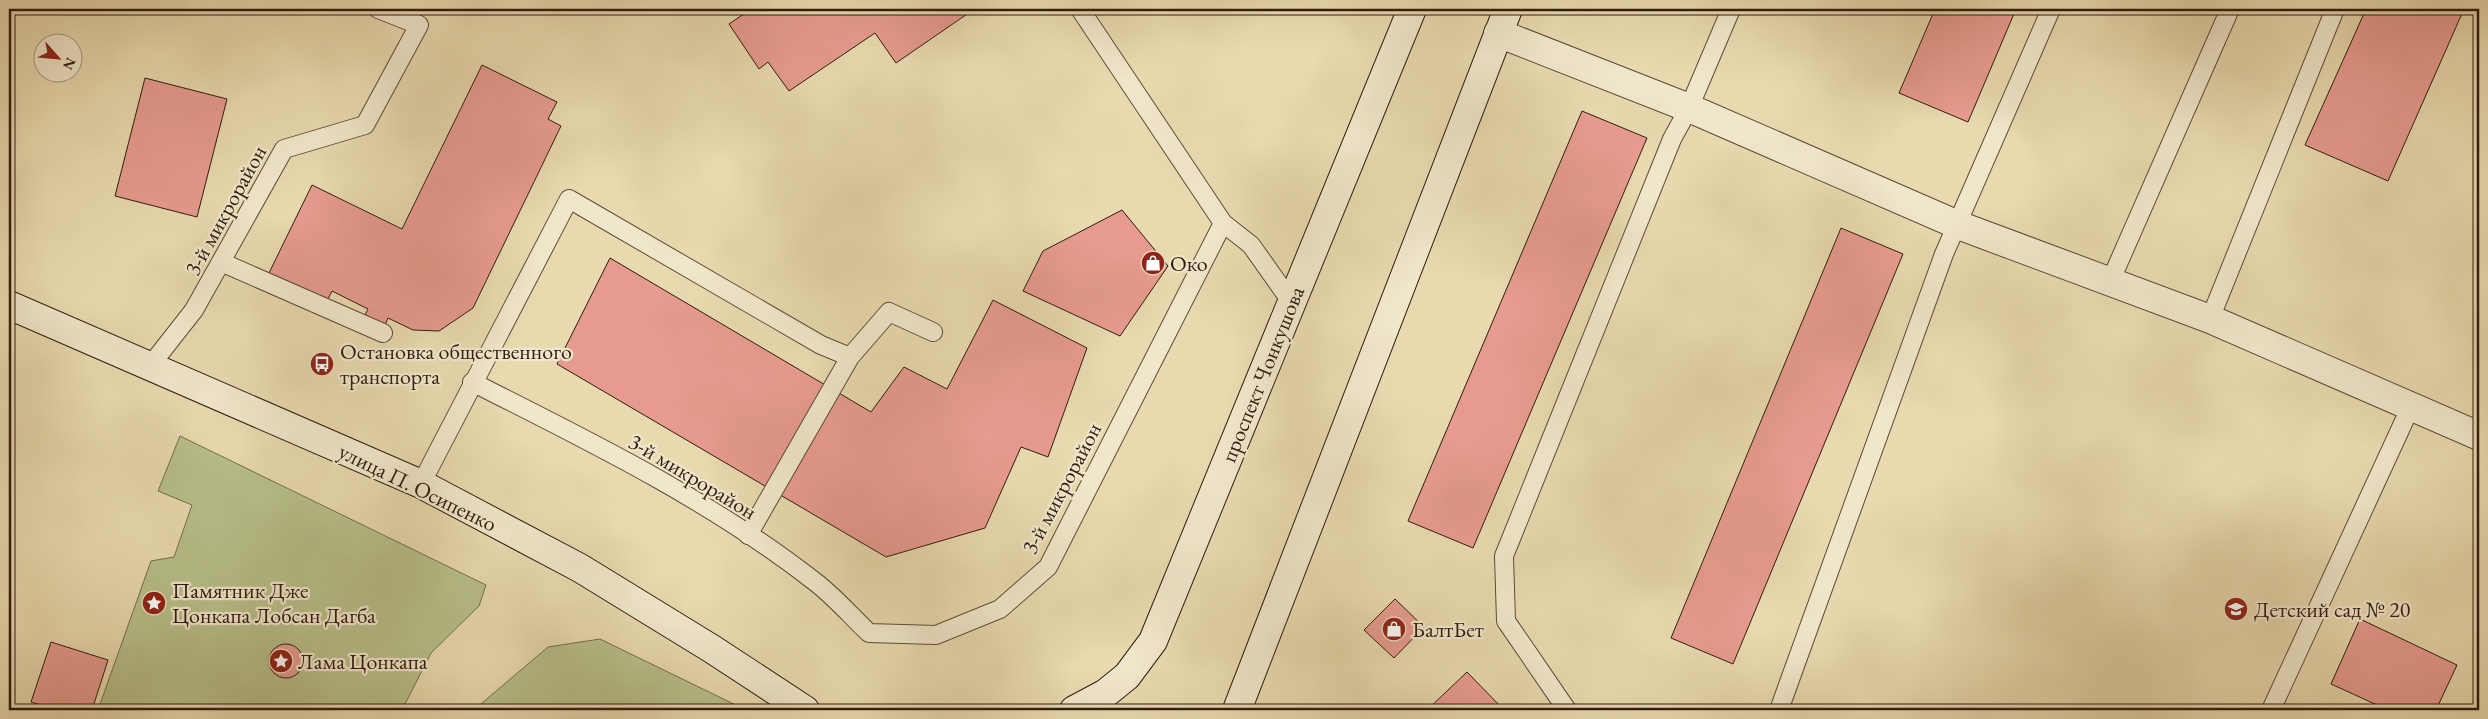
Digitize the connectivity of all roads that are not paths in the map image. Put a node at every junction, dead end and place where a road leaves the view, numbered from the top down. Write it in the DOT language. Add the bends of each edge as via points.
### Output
graph roads {
  1 [pos="378,9"];
  2 [pos="1080,9"];
  3 [pos="1412,9"];
  4 [pos="1732,9"];
  5 [pos="2051,9"];
  6 [pos="2230,9"];
  7 [pos="2335,9"];
  8 [pos="1503,21"];
  9 [pos="1689,108"];
  10 [pos="1223,223"];
  11 [pos="1958,225"];
  12 [pos="221,262"];
  13 [pos="2110,282"];
  14 [pos="1292,302"];
  15 [pos="9,306"];
  16 [pos="2210,319"];
  17 [pos="933,332"];
  18 [pos="383,333"];
  19 [pos="850,357"];
  20 [pos="150,366"];
  21 [pos="472,382"];
  22 [pos="2411,406"];
  23 [pos="2479,436"];
  24 [pos="421,484"];
  25 [pos="748,536"];
  26 [pos="805,710"];
  27 [pos="1074,710"];
  28 [pos="1237,710"];
  29 [pos="1567,710"];
  30 [pos="1779,710"];
  31 [pos="2270,710"];
  1 -- 12 [label="lane, 3-й микрорайон" via="419,25 365,125 284,149"];
  2 -- 10 [label="lane"];
  3 -- 14 [label="main road, проспект Чонкушова"];
  4 -- 9 [label="lane"];
  5 -- 11 [label="lane"];
  6 -- 13 [label="lane"];
  7 -- 16 [label="lane"];
  8 -- 9 [label="main road"];
  8 -- 28 [label="main road"];
  9 -- 11 [label="main road"];
  9 -- 29 [label="lane" via="1672,138 1504,556 1506,621"];
  10 -- 14 [label="lane" via="1251,245"];
  10 -- 25 [label="lane, 3-й микрорайон" via="1048,567 1000,609 936,635 869,634 815,582"];
  11 -- 13 [label="main road"];
  11 -- 30 [label="lane" via="1944,254"];
  12 -- 18 [label="lane"];
  12 -- 20 [label="lane, 3-й микрорайон" via="194,310"];
  13 -- 16 [label="main road"];
  14 -- 27 [label="main road, проспект Чонкушова" via="1152,641 1128,676 1106,693"];
  15 -- 20 [label="main road, улица П. Осипенко"];
  16 -- 22 [label="main road"];
  17 -- 19 [label="lane" via="889,312"];
  19 -- 21 [label="lane" via="821,345 569,199"];
  19 -- 25 [label="lane"];
  20 -- 24 [label="main road, улица П. Осипенко"];
  21 -- 24 [label="lane"];
  21 -- 25 [label="lane, 3-й микрорайон" via="614,454"];
  22 -- 23 [label="main road"];
  22 -- 31 [label="lane"];
  24 -- 26 [label="main road, улица П. Осипенко" via="580,568"];
}
